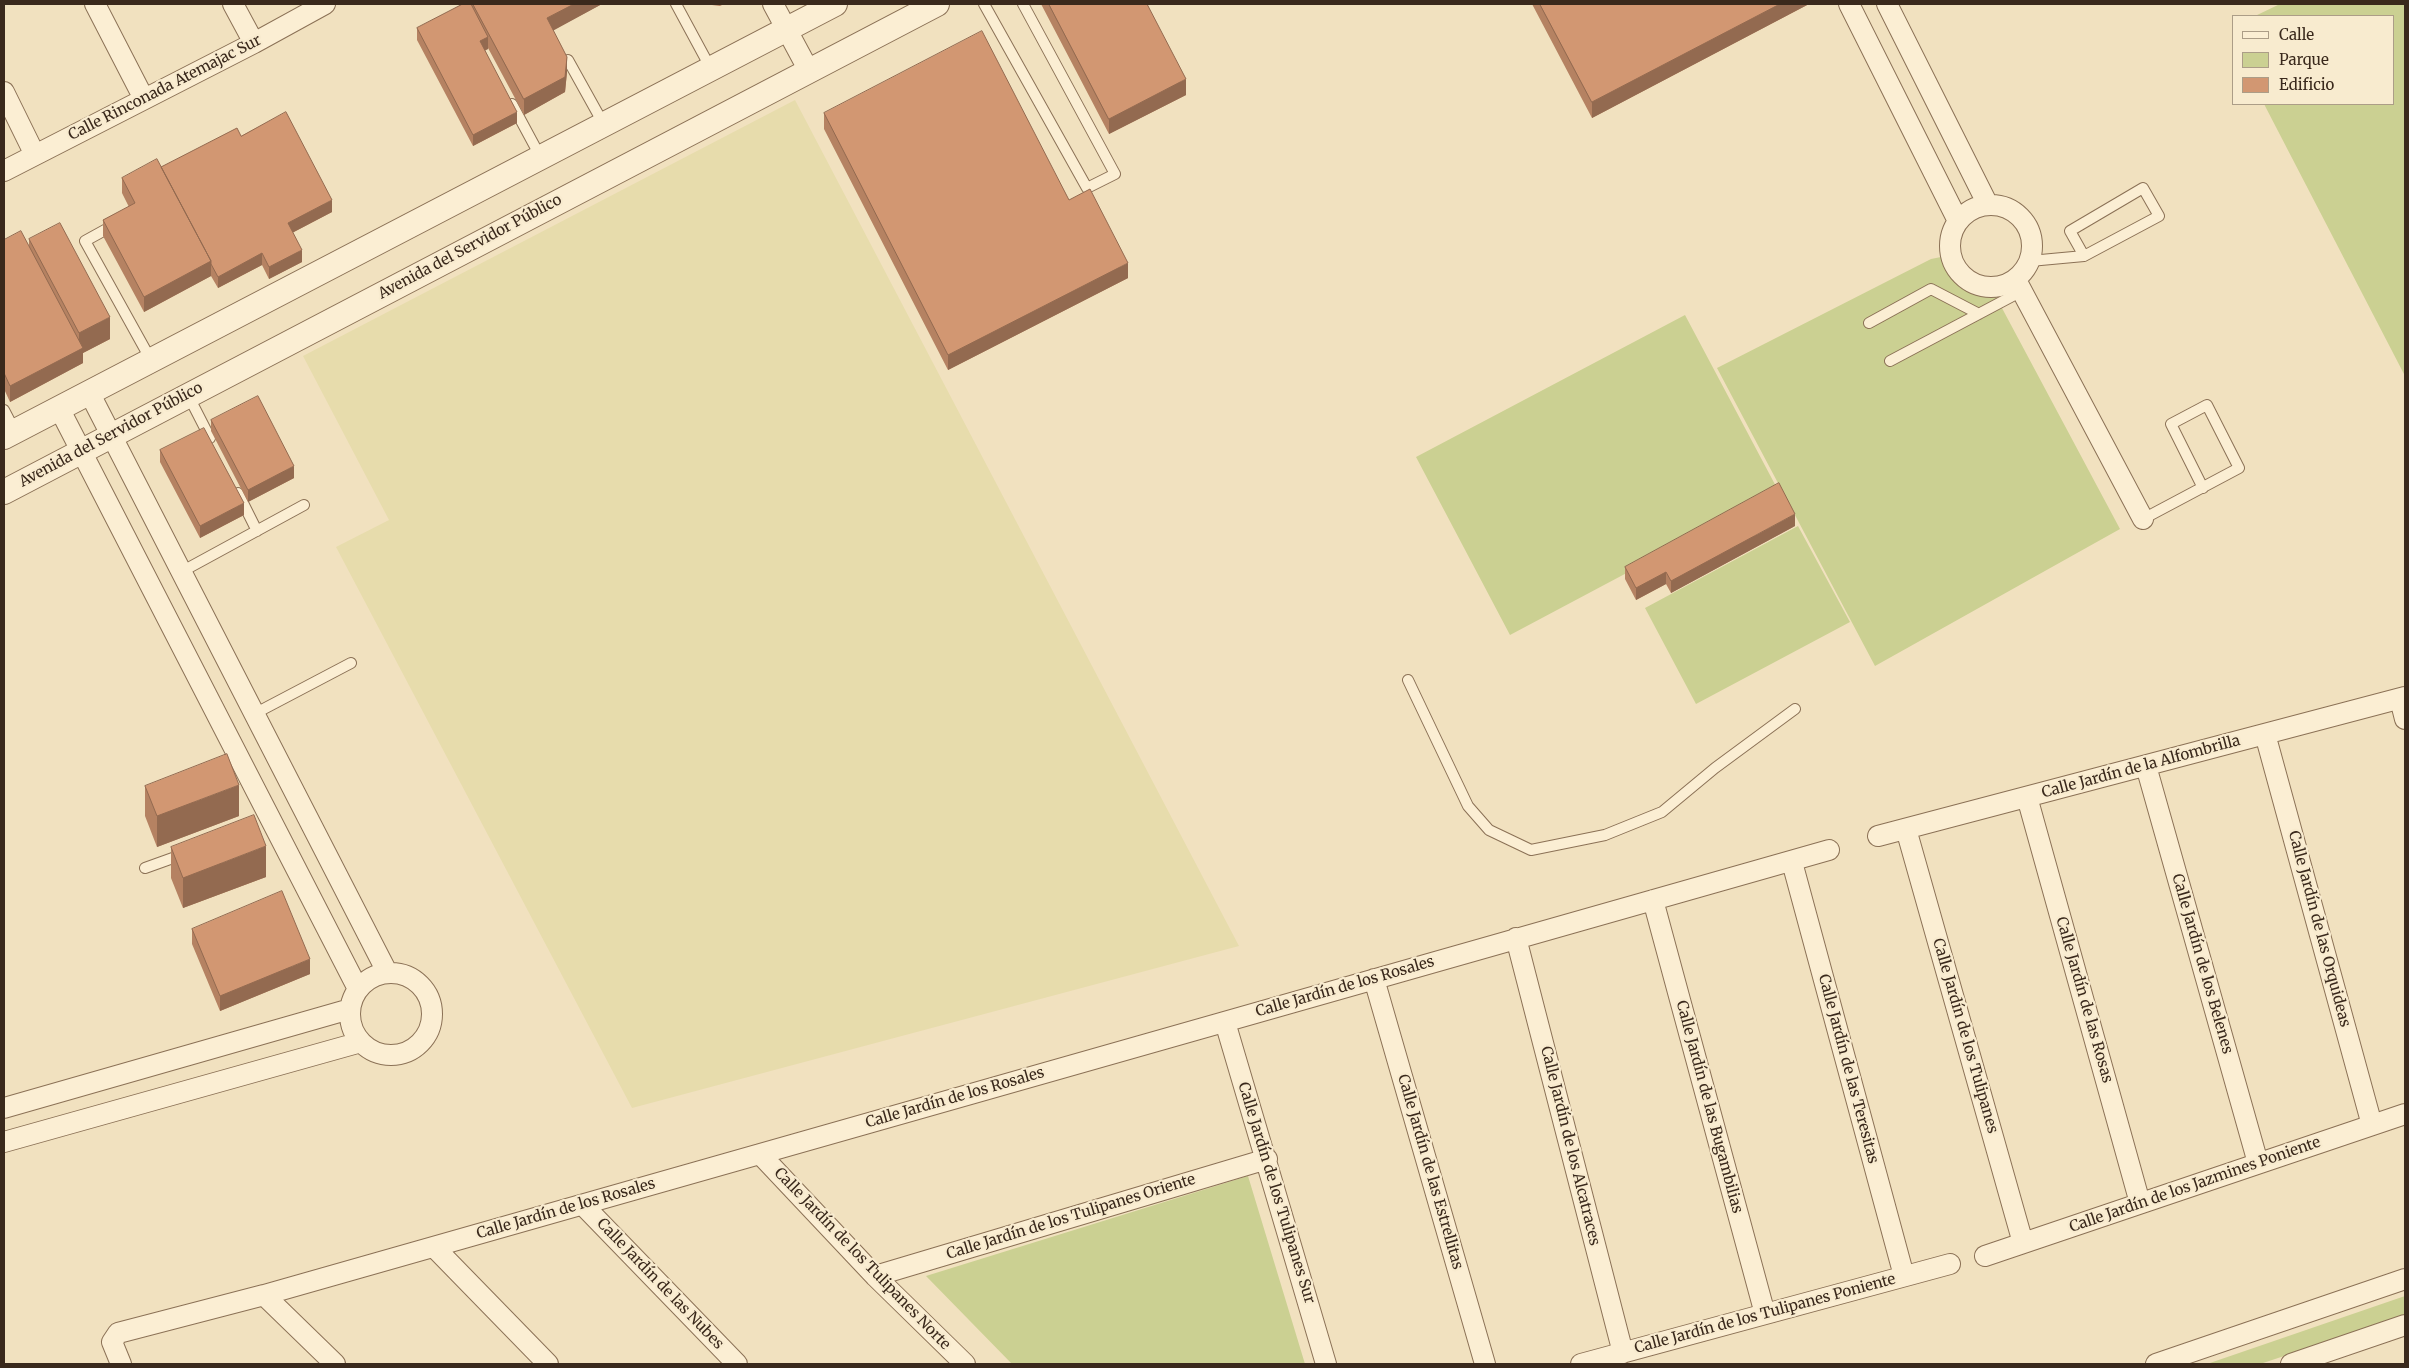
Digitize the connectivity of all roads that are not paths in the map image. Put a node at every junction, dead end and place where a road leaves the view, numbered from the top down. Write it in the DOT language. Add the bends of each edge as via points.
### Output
graph roads {
  1 [pos="95,4"];
  2 [pos="233,4"];
  3 [pos="325,4"];
  4 [pos="676,4"];
  5 [pos="773,4"];
  6 [pos="835,4"];
  7 [pos="937,4"];
  8 [pos="984,4"];
  9 [pos="1023,4"];
  10 [pos="1848,4"];
  11 [pos="1886,4"];
  12 [pos="786,29"];
  13 [pos="254,43"];
  14 [pos="568,60"];
  15 [pos="710,67"];
  16 [pos="809,71"];
  17 [pos="4,92"];
  18 [pos="508,96"];
  19 [pos="144,99"];
  20 [pos="602,123"];
  21 [pos="35,155"];
  22 [pos="540,156"];
  23 [pos="4,171"];
  24 [pos="1988,205"];
  25 [pos="121,221"];
  26 [pos="1958,221"];
  27 [pos="2084,256"];
  28 [pos="2030,261"];
  29 [pos="2019,285"];
  30 [pos="1979,314"];
  31 [pos="1869,323"];
  32 [pos="151,360"];
  33 [pos="1890,361"];
  34 [pos="89,392"];
  35 [pos="188,394"];
  36 [pos="59,408"];
  37 [pos="4,410"];
  38 [pos="9,434"];
  39 [pos="110,434"];
  40 [pos="214,446"];
  41 [pos="81,450"];
  42 [pos="231,480"];
  43 [pos="2203,488"];
  44 [pos="4,492"];
  45 [pos="304,505"];
  46 [pos="2142,519"];
  47 [pos="257,531"];
  48 [pos="181,572"];
  49 [pos="351,663"];
  50 [pos="1408,680"];
  51 [pos="2402,698"];
  52 [pos="1795,709"];
  53 [pos="254,714"];
  54 [pos="2405,719"];
  55 [pos="2265,734"];
  56 [pos="2146,766"];
  57 [pos="2027,797"];
  58 [pos="1906,829"];
  59 [pos="1878,836"];
  60 [pos="1829,850"];
  61 [pos="190,852"];
  62 [pos="1792,862"];
  63 [pos="145,868"];
  64 [pos="1653,900"];
  65 [pos="1516,938"];
  66 [pos="387,972"];
  67 [pos="1374,979"];
  68 [pos="358,989"];
  69 [pos="350,1010"];
  70 [pos="1224,1022"];
  71 [pos="361,1042"];
  72 [pos="4,1108"];
  73 [pos="2405,1114"];
  74 [pos="2372,1125"];
  75 [pos="4,1142"];
  76 [pos="760,1154"];
  77 [pos="1267,1158"];
  78 [pos="2258,1163"];
  79 [pos="2140,1203"];
  80 [pos="583,1205"];
  81 [pos="2023,1243"];
  82 [pos="434,1247"];
  83 [pos="1985,1256"];
  84 [pos="1950,1264"];
  85 [pos="875,1276"];
  86 [pos="1904,1276"];
  87 [pos="2405,1279"];
  88 [pos="264,1295"];
  89 [pos="1765,1314"];
  90 [pos="2405,1325"];
  91 [pos="1623,1353"];
  92 [pos="120,1364"];
  93 [pos="335,1364"];
  94 [pos="548,1364"];
  95 [pos="738,1364"];
  96 [pos="965,1364"];
  97 [pos="1326,1364"];
  98 [pos="1485,1364"];
  99 [pos="1581,1364"];
  100 [pos="2156,1364"];
  101 [pos="2290,1364"];
  1 -- 19 [label="street"];
  2 -- 13 [label="street"];
  3 -- 13 [label="street, Calle Rinconada Atemajac Sur"];
  4 -- 15 [label="lane"];
  5 -- 12 [label="street"];
  6 -- 12 [label="street"];
  7 -- 16 [label="street, Avenida del Servidor Público"];
  8 -- 9 [label="lane" via="1087,188 1114,174"];
  10 -- 26 [label="street"];
  11 -- 24 [label="street"];
  12 -- 15 [label="street"];
  12 -- 16 [label="street"];
  13 -- 19 [label="street, Calle Rinconada Atemajac Sur"];
  14 -- 20 [label="lane"];
  15 -- 20 [label="street"];
  16 -- 35 [label="street, Avenida del Servidor Público"];
  17 -- 21 [label="street"];
  18 -- 22 [label="lane"];
  19 -- 21 [label="street, Calle Rinconada Atemajac Sur"];
  20 -- 22 [label="street"];
  21 -- 23 [label="street, Calle Rinconada Atemajac Sur"];
  22 -- 32 [label="street"];
  24 -- 26 [label="street" via="1976,207"];
  24 -- 28 [label="street" via="2011,210 2020,217 2031,238"];
  25 -- 32 [label="lane" via="85,241"];
  26 -- 29 [label="street" via="1950,243 1955,266 1962,276 1977,285 1994,288"];
  27 -- 27 [label="lane" via="2159,216 2143,188 2070,231"];
  27 -- 28 [label="lane"];
  28 -- 29 [label="street"];
  29 -- 30 [label="lane"];
  29 -- 46 [label="street"];
  30 -- 31 [label="lane" via="1931,290"];
  30 -- 33 [label="lane"];
  32 -- 34 [label="street"];
  34 -- 36 [label="street"];
  34 -- 39 [label="street"];
  35 -- 39 [label="street, Avenida del Servidor Público"];
  35 -- 40 [label="lane"];
  36 -- 38 [label="street"];
  36 -- 41 [label="street"];
  37 -- 38 [label="lane"];
  39 -- 41 [label="street, Avenida del Servidor Público"];
  39 -- 48 [label="street"];
  41 -- 44 [label="street, Avenida del Servidor Público"];
  41 -- 68 [label="street" via="267,823"];
  42 -- 47 [label="lane"];
  43 -- 43 [label="lane" via="2238,468 2207,405 2171,424"];
  43 -- 46 [label="lane"];
  45 -- 47 [label="lane"];
  47 -- 48 [label="lane"];
  48 -- 53 [label="street"];
  49 -- 53 [label="lane"];
  50 -- 52 [label="lane" via="1468,806 1489,830 1531,850 1605,835 1662,812"];
  51 -- 54 [label="street"];
  51 -- 55 [label="street, Calle Jardín de la Alfombrilla"];
  53 -- 66 [label="street"];
  55 -- 56 [label="street, Calle Jardín de la Alfombrilla"];
  55 -- 74 [label="street, Calle Jardín de las Orquideas"];
  56 -- 57 [label="street, Calle Jardín de la Alfombrilla"];
  56 -- 78 [label="street, Calle Jardín de los Belenes"];
  57 -- 58 [label="street, Calle Jardín de la Alfombrilla"];
  57 -- 79 [label="street, Calle Jardín de las Rosas"];
  58 -- 59 [label="street, Calle Jardín de la Alfombrilla"];
  58 -- 81 [label="street, Calle Jardín de los Tulipanes"];
  60 -- 62 [label="street"];
  61 -- 63 [label="lane"];
  62 -- 64 [label="street, Calle Jardín de los Rosales"];
  62 -- 86 [label="street, Calle Jardín de las Teresitas"];
  64 -- 65 [label="street, Calle Jardín de los Rosales"];
  64 -- 89 [label="street, Calle Jardín de las Bugambilias"];
  65 -- 67 [label="street, Calle Jardín de los Rosales"];
  65 -- 91 [label="street, Calle Jardín de los Alcatraces"];
  66 -- 68 [label="street" via="371,978"];
  66 -- 71 [label="street" via="406,975 421,985 431,1001 432,1020 426,1037 412,1050 395,1055 376,1052"];
  67 -- 70 [label="street, Calle Jardín de los Rosales"];
  67 -- 98 [label="street, Calle Jardín de las Estrellitas"];
  68 -- 69 [label="street"];
  69 -- 71 [label="street"];
  69 -- 72 [label="street"];
  70 -- 76 [label="street, Calle Jardín de los Rosales"];
  70 -- 77 [label="street, Calle Jardín de los Tulipanes Sur"];
  71 -- 75 [label="street"];
  73 -- 74 [label="street, Calle Jardín de los Jazmines Poniente"];
  74 -- 78 [label="street, Calle Jardín de los Jazmines Poniente"];
  76 -- 80 [label="street, Calle Jardín de los Rosales"];
  76 -- 85 [label="street, Calle Jardín de los Tulipanes Norte"];
  77 -- 85 [label="street, Calle Jardín de los Tulipanes Oriente"];
  77 -- 97 [label="street, Calle Jardín de los Tulipanes Sur"];
  78 -- 79 [label="street, Calle Jardín de los Jazmines Poniente"];
  79 -- 81 [label="street, Calle Jardín de los Jazmines Poniente"];
  80 -- 82 [label="street, Calle Jardín de los Rosales"];
  80 -- 95 [label="street, Calle Jardín de las Nubes"];
  81 -- 83 [label="street, Calle Jardín de los Jazmines Poniente"];
  82 -- 88 [label="street, Calle Jardín de los Rosales"];
  82 -- 94 [label="street"];
  84 -- 86 [label="street, Calle Jardín de los Tulipanes Poniente"];
  85 -- 96 [label="street, Calle Jardín de los Tulipanes Norte"];
  86 -- 89 [label="street, Calle Jardín de los Tulipanes Poniente"];
  87 -- 100 [label="street"];
  88 -- 92 [label="street, Calle Jardín de los Rosales" via="118,1334 112,1342"];
  88 -- 93 [label="street"];
  89 -- 91 [label="street, Calle Jardín de los Tulipanes Poniente"];
  90 -- 101 [label="street"];
  91 -- 99 [label="street, Calle Jardín de los Tulipanes Poniente"];
}
